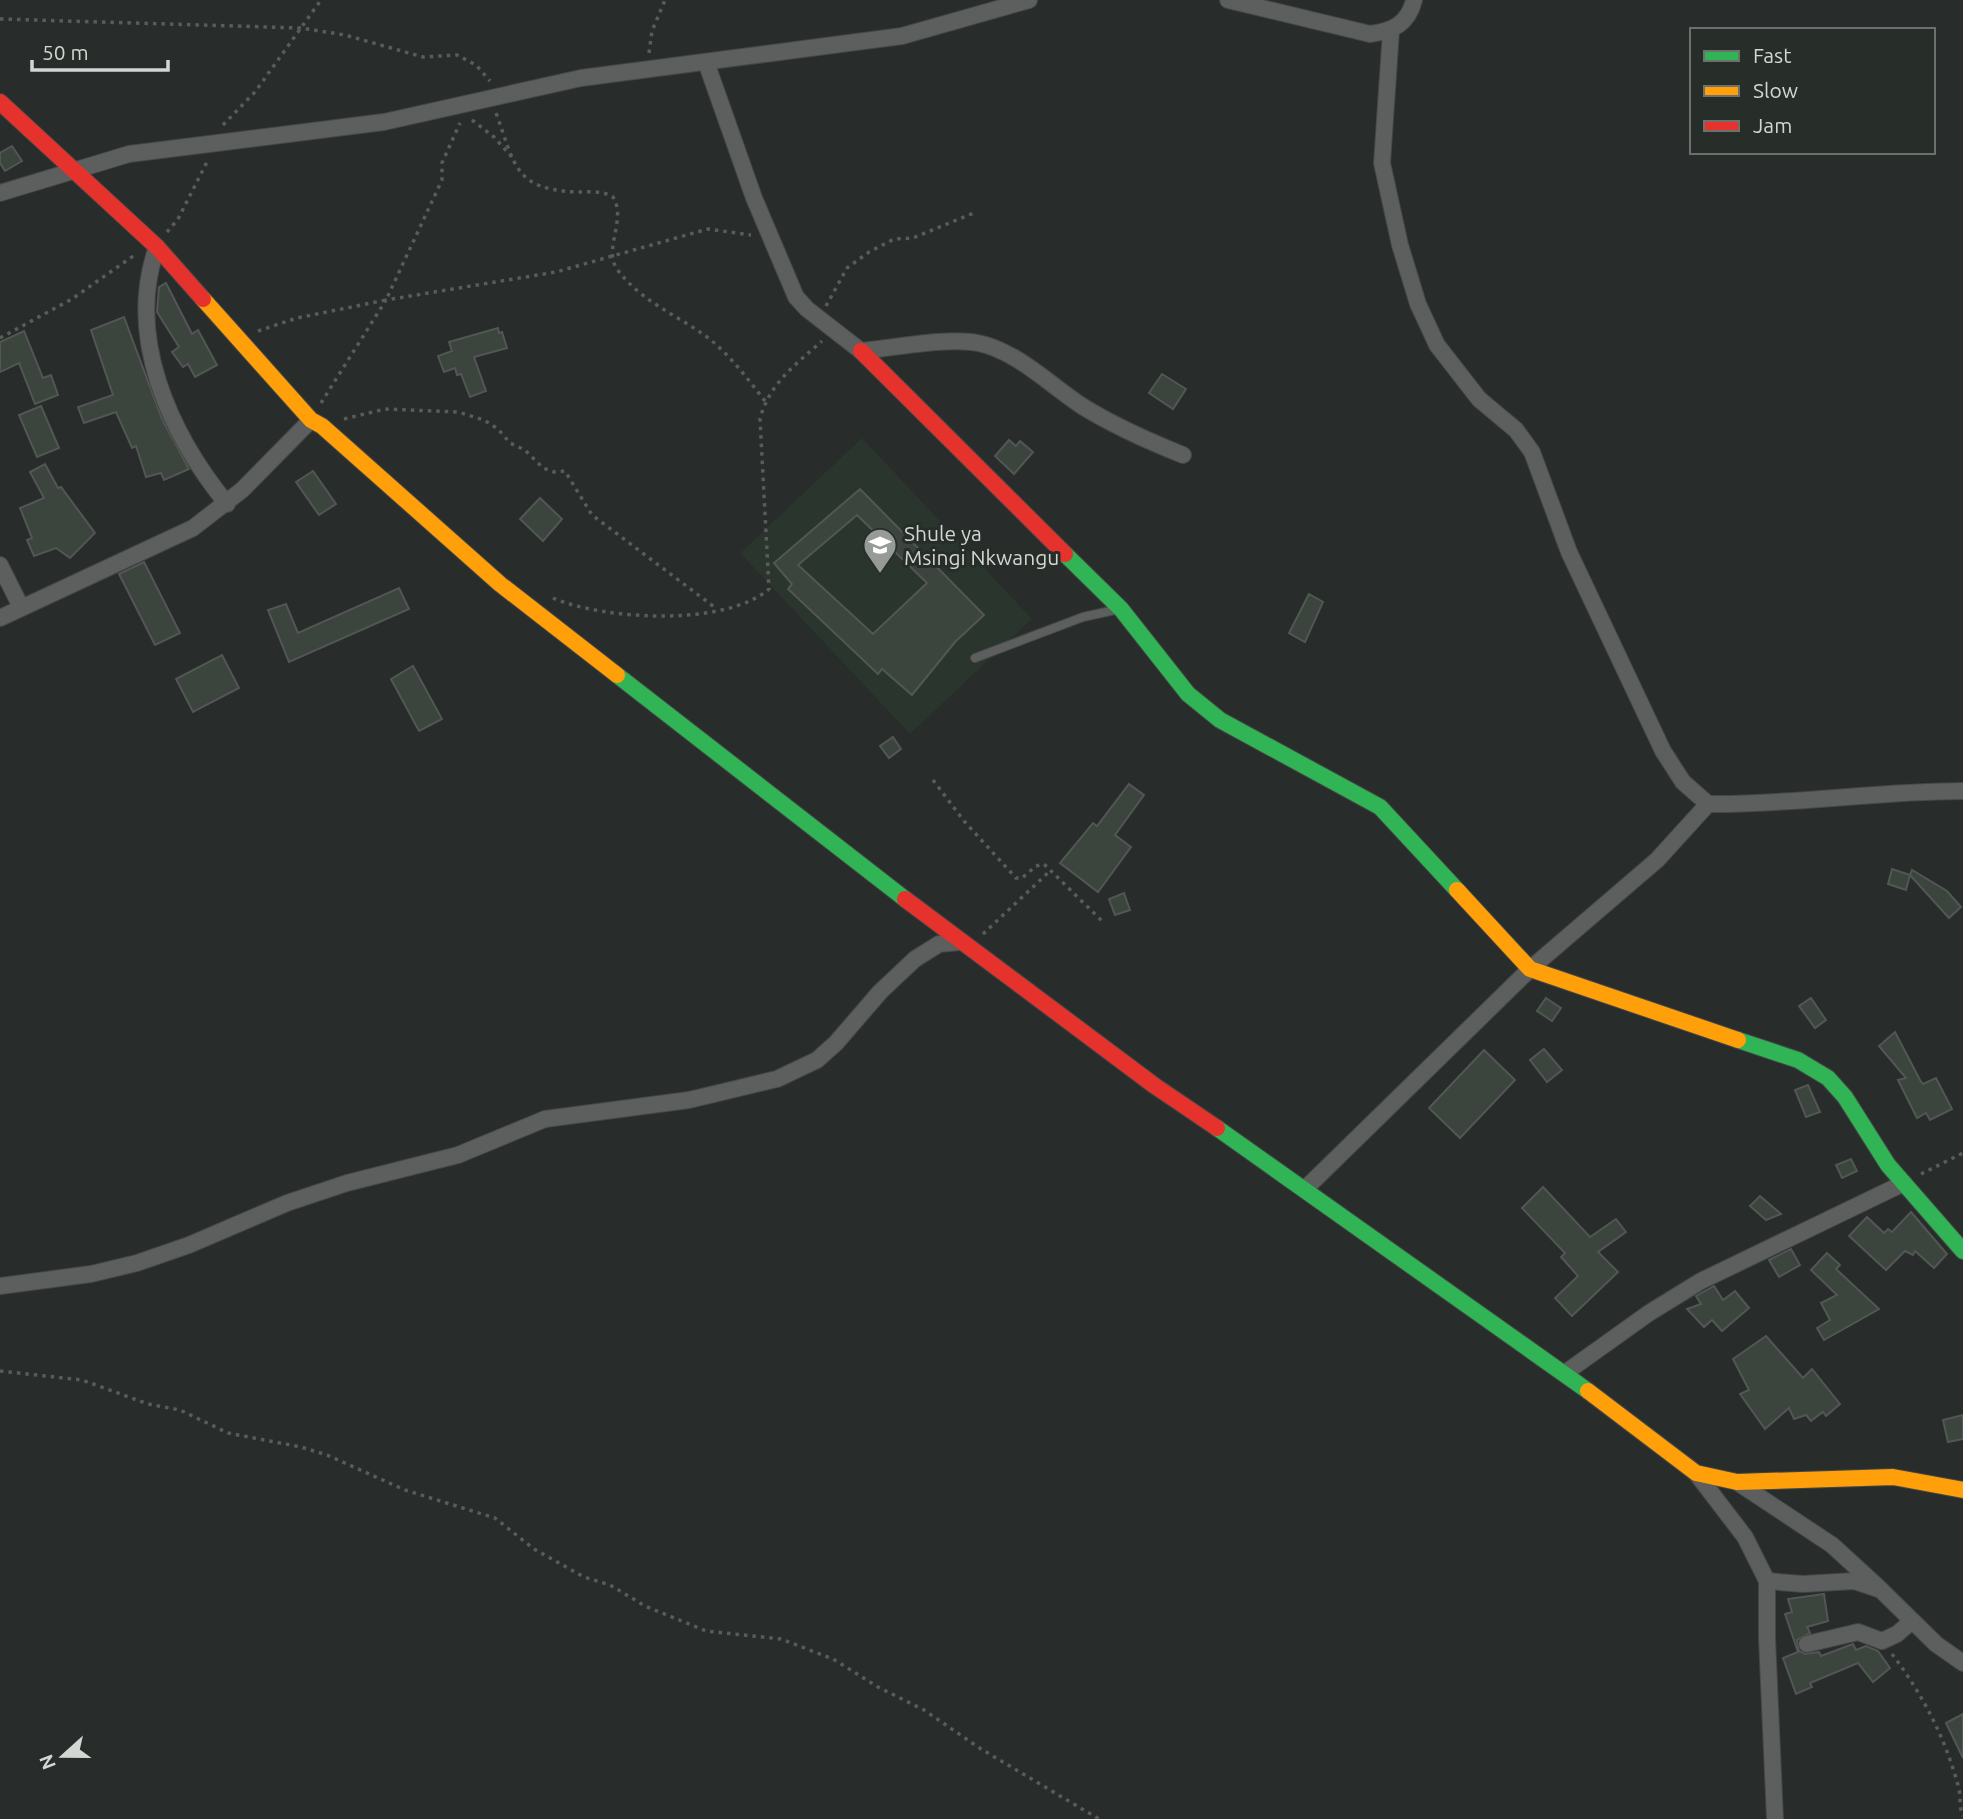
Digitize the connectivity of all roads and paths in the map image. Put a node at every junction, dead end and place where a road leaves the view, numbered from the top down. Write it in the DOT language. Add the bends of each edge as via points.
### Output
graph roads {
  1 [pos="321,0"];
  2 [pos="665,0"];
  3 [pos="1029,0"];
  4 [pos="1228,0"];
  5 [pos="1414,0"];
  6 [pos="0,19"];
  7 [pos="301,28"];
  8 [pos="1391,31"];
  9 [pos="706,62"];
  10 [pos="650,69"];
  11 [pos="495,99"];
  12 [pos="0,102"];
  13 [pos="212,143"];
  14 [pos="514,159"];
  15 [pos="74,171"];
  16 [pos="0,193"];
  17 [pos="976,212"];
  18 [pos="770,237"];
  19 [pos="154,244"];
  20 [pos="612,257"];
  21 [pos="386,300"];
  22 [pos="828,326"];
  23 [pos="0,338"];
  24 [pos="237,338"];
  25 [pos="861,351"];
  26 [pos="765,401"];
  27 [pos="317,423"];
  28 [pos="1183,455"];
  29 [pos="227,504"];
  30 [pos="0,565"];
  31 [pos="550,596"];
  32 [pos="21,607"];
  33 [pos="717,609"];
  34 [pos="1121,609"];
  35 [pos="0,618"];
  36 [pos="975,658"];
  37 [pos="933,780"];
  38 [pos="1963,791"];
  39 [pos="1709,804"];
  40 [pos="1051,870"];
  41 [pos="1102,921"];
  42 [pos="965,945"];
  43 [pos="1530,969"];
  44 [pos="1963,1153"];
  45 [pos="1904,1183"];
  46 [pos="1306,1188"];
  47 [pos="1963,1251"];
  48 [pos="0,1286"];
  49 [pos="0,1371"];
  50 [pos="1565,1373"];
  51 [pos="1696,1473"];
  52 [pos="1737,1482"];
  53 [pos="1963,1490"];
  54 [pos="1767,1581"];
  55 [pos="1881,1590"];
  56 [pos="1912,1621"];
  57 [pos="1882,1641"];
  58 [pos="1807,1644"];
  59 [pos="1963,1663"];
  60 [pos="1963,1816"];
  61 [pos="1099,1819"];
  62 [pos="1775,1819"];
  1 -- 7 [label="path"];
  2 -- 10 [label="path" via="652,31"];
  3 -- 9 [label="street" via="902,36"];
  4 -- 8 [label="street" via="1370,34"];
  5 -- 8 [label="street" via="1402,23"];
  6 -- 7 [label="path"];
  7 -- 11 [label="path" via="423,57 457,55 476,65 492,83"];
  7 -- 13 [label="path"];
  8 -- 39 [label="street" via="1382,163 1418,304 1437,345 1479,399 1516,430 1532,452 1569,552 1646,716 1683,782"];
  9 -- 10 [label="street"];
  9 -- 18 [label="street"];
  10 -- 11 [label="street" via="581,78"];
  11 -- 13 [label="street" via="384,122"];
  11 -- 14 [label="path"];
  12 -- 15 [label="street"];
  13 -- 15 [label="street" via="129,154"];
  13 -- 19 [label="path" via="202,176 178,219"];
  14 -- 20 [label="path" via="529,182 613,197 619,209"];
  14 -- 21 [label="path" via="494,136 464,115 442,163 442,180"];
  15 -- 16 [label="street"];
  15 -- 19 [label="street"];
  17 -- 22 [label="path" via="913,238 894,239 855,260 837,283"];
  18 -- 20 [label="path" via="713,229"];
  18 -- 22 [label="street" via="796,297"];
  19 -- 23 [label="path" via="72,299"];
  19 -- 24 [label="street"];
  19 -- 29 [label="street" via="145,298 150,353 186,447"];
  20 -- 21 [label="path" via="513,281"];
  20 -- 26 [label="path" via="623,276 647,298 726,353"];
  21 -- 24 [label="path" via="297,318"];
  21 -- 27 [label="path"];
  22 -- 25 [label="street"];
  22 -- 26 [label="path"];
  24 -- 27 [label="street"];
  25 -- 28 [label="street" via="960,340 981,343 1121,428"];
  25 -- 34 [label="street"];
  26 -- 33 [label="path" via="760,448 769,589"];
  27 -- 29 [label="street"];
  27 -- 33 [label="path" via="394,408 458,412 484,420 543,468 565,471 592,515"];
  27 -- 42 [label="street" via="500,584"];
  29 -- 32 [label="street" via="165,544"];
  30 -- 32 [label="street"];
  31 -- 33 [label="path" via="591,612 621,616 684,615"];
  32 -- 35 [label="street"];
  34 -- 36 [label="lane" via="1083,617"];
  34 -- 43 [label="street" via="1188,694 1220,720 1380,807"];
  37 -- 40 [label="path" via="1016,878 1041,864"];
  38 -- 39 [label="street"];
  39 -- 43 [label="street" via="1657,860"];
  40 -- 41 [label="path"];
  40 -- 42 [label="path"];
  42 -- 46 [label="street" via="1155,1086"];
  42 -- 48 [label="street" via="939,944 915,959 817,1060 777,1079 689,1100 545,1119 458,1155 287,1203 137,1263"];
  43 -- 45 [label="street" via="1798,1060 1828,1078 1845,1097"];
  43 -- 46 [label="street"];
  44 -- 45 [label="path"];
  45 -- 47 [label="street"];
  45 -- 50 [label="street" via="1701,1281"];
  46 -- 50 [label="street"];
  49 -- 61 [label="path" via="82,1380 148,1404 180,1410 228,1433 327,1455 405,1490 495,1518 534,1549 645,1606 706,1630 781,1639 833,1659"];
  50 -- 51 [label="street"];
  51 -- 52 [label="street"];
  51 -- 54 [label="street" via="1745,1537"];
  52 -- 53 [label="street" via="1856,1476"];
  52 -- 55 [label="street" via="1832,1545"];
  54 -- 55 [label="street" via="1854,1581"];
  54 -- 62 [label="street"];
  55 -- 56 [label="street"];
  56 -- 57 [label="street"];
  56 -- 59 [label="street"];
  57 -- 58 [label="street" via="1858,1632"];
  57 -- 60 [label="path" via="1920,1690 1933,1717 1959,1790"];
}
